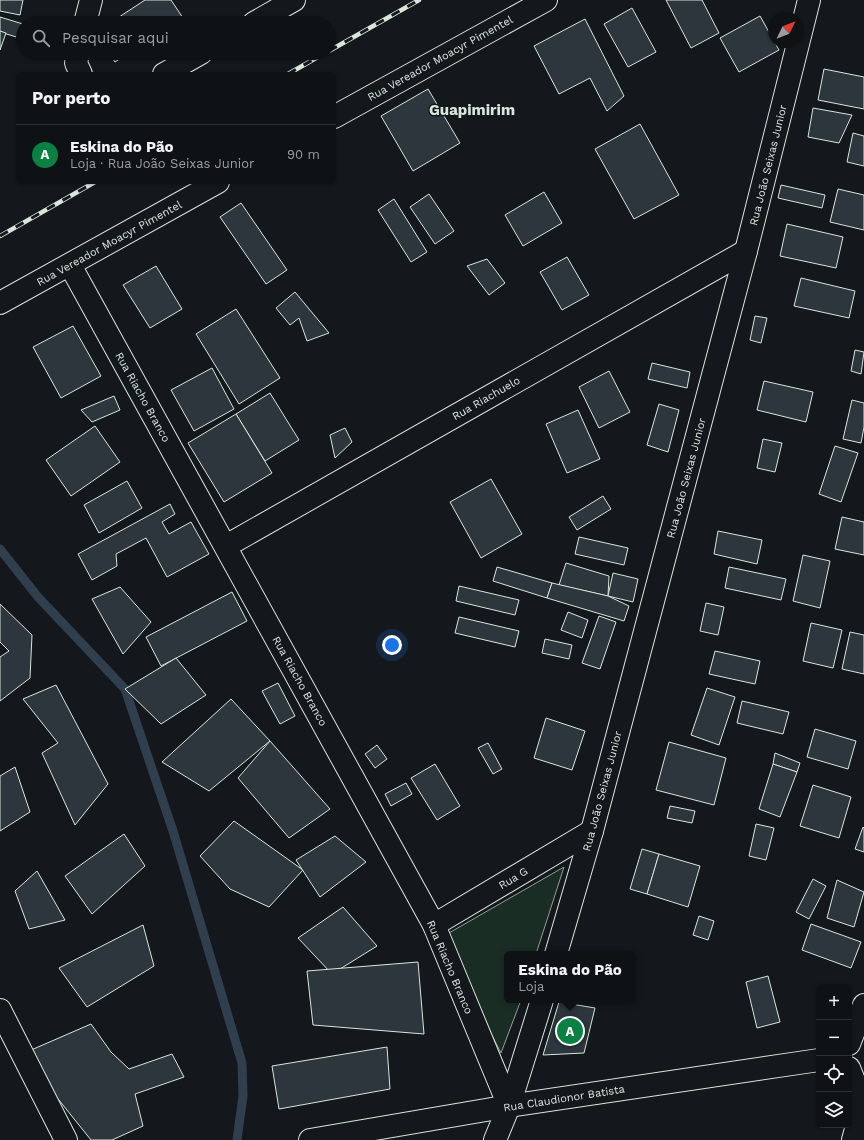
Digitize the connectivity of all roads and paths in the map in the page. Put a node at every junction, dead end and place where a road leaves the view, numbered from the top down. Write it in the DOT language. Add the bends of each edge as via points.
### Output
graph roads {
  1 [pos="91,0"];
  2 [pos="294,0"];
  3 [pos="546,0"];
  4 [pos="809,0"];
  5 [pos="87,16"];
  6 [pos="266,16"];
  7 [pos="77,60"];
  8 [pos="189,60"];
  9 [pos="80,72"];
  10 [pos="168,72"];
  11 [pos="336,116"];
  12 [pos="214,184"];
  13 [pos="746,251"];
  14 [pos="70,265"];
  15 [pos="0,303"];
  16 [pos="226,546"];
  17 [pos="592,831"];
  18 [pos="434,925"];
  19 [pos="557,951"];
  20 [pos="541,1003"];
  21 [pos="864,1005"];
  22 [pos="0,1010"];
  23 [pos="852,1036"];
  24 [pos="816,1060"];
  25 [pos="852,1076"];
  26 [pos="863,1103"];
  27 [pos="509,1106"];
  28 [pos="66,1140"];
  29 [pos="310,1140"];
  30 [pos="495,1140"];
  31 [pos="853,1140"];
  1 -- 5 [label="street"];
  2 -- 6 [label="street"];
  3 -- 11 [label="street, Rua Vereador Moacyr Pimentel"];
  4 -- 13 [label="street, Rua João Seixas Junior"];
  7 -- 9 [label="street"];
  8 -- 10 [label="street"];
  12 -- 14 [label="street, Rua Vereador Moacyr Pimentel"];
  13 -- 16 [label="street, Rua Riachuelo"];
  13 -- 17 [label="street, Rua João Seixas Junior"];
  14 -- 15 [label="street, Rua Vereador Moacyr Pimentel"];
  14 -- 16 [label="street, Rua Riacho Branco"];
  16 -- 18 [label="street, Rua Riacho Branco"];
  17 -- 18 [label="street, Rua G"];
  17 -- 19 [label="street, Rua João Seixas Junior"];
  18 -- 27 [label="street, Rua Riacho Branco"];
  20 -- 27 [label="street"];
  21 -- 23 [label="street"];
  22 -- 28 [label="street"];
  24 -- 27 [label="street, Rua Claudionor Batista"];
  25 -- 26 [label="street"];
  26 -- 31 [label="street"];
  27 -- 29 [label="street, Rua Claudionor Batista"];
  27 -- 30 [label="street"];
}
